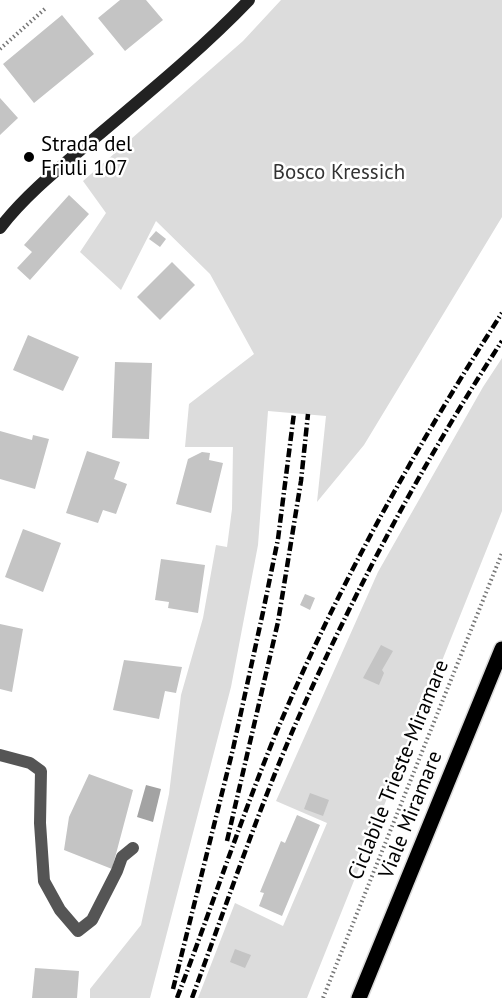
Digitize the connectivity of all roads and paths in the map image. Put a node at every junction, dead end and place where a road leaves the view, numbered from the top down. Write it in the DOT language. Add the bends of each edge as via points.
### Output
graph roads {
  1 [pos="249,0"];
  2 [pos="47,8"];
  3 [pos="0,49"];
  4 [pos="0,228"];
  5 [pos="502,553"];
  6 [pos="502,649"];
  7 [pos="0,755"];
  8 [pos="133,848"];
  9 [pos="323,998"];
  10 [pos="359,998"];
  1 -- 4 [label="main road" via="178,67 36,187"];
  2 -- 3 [label="path"];
  5 -- 9 [label="path, Ciclabile Trieste-Miramare"];
  6 -- 10 [label="main road, Viale Miramare"];
  7 -- 8 [label="street" via="30,763 41,771 44,881 60,910 78,931 92,920 122,857"];
}
